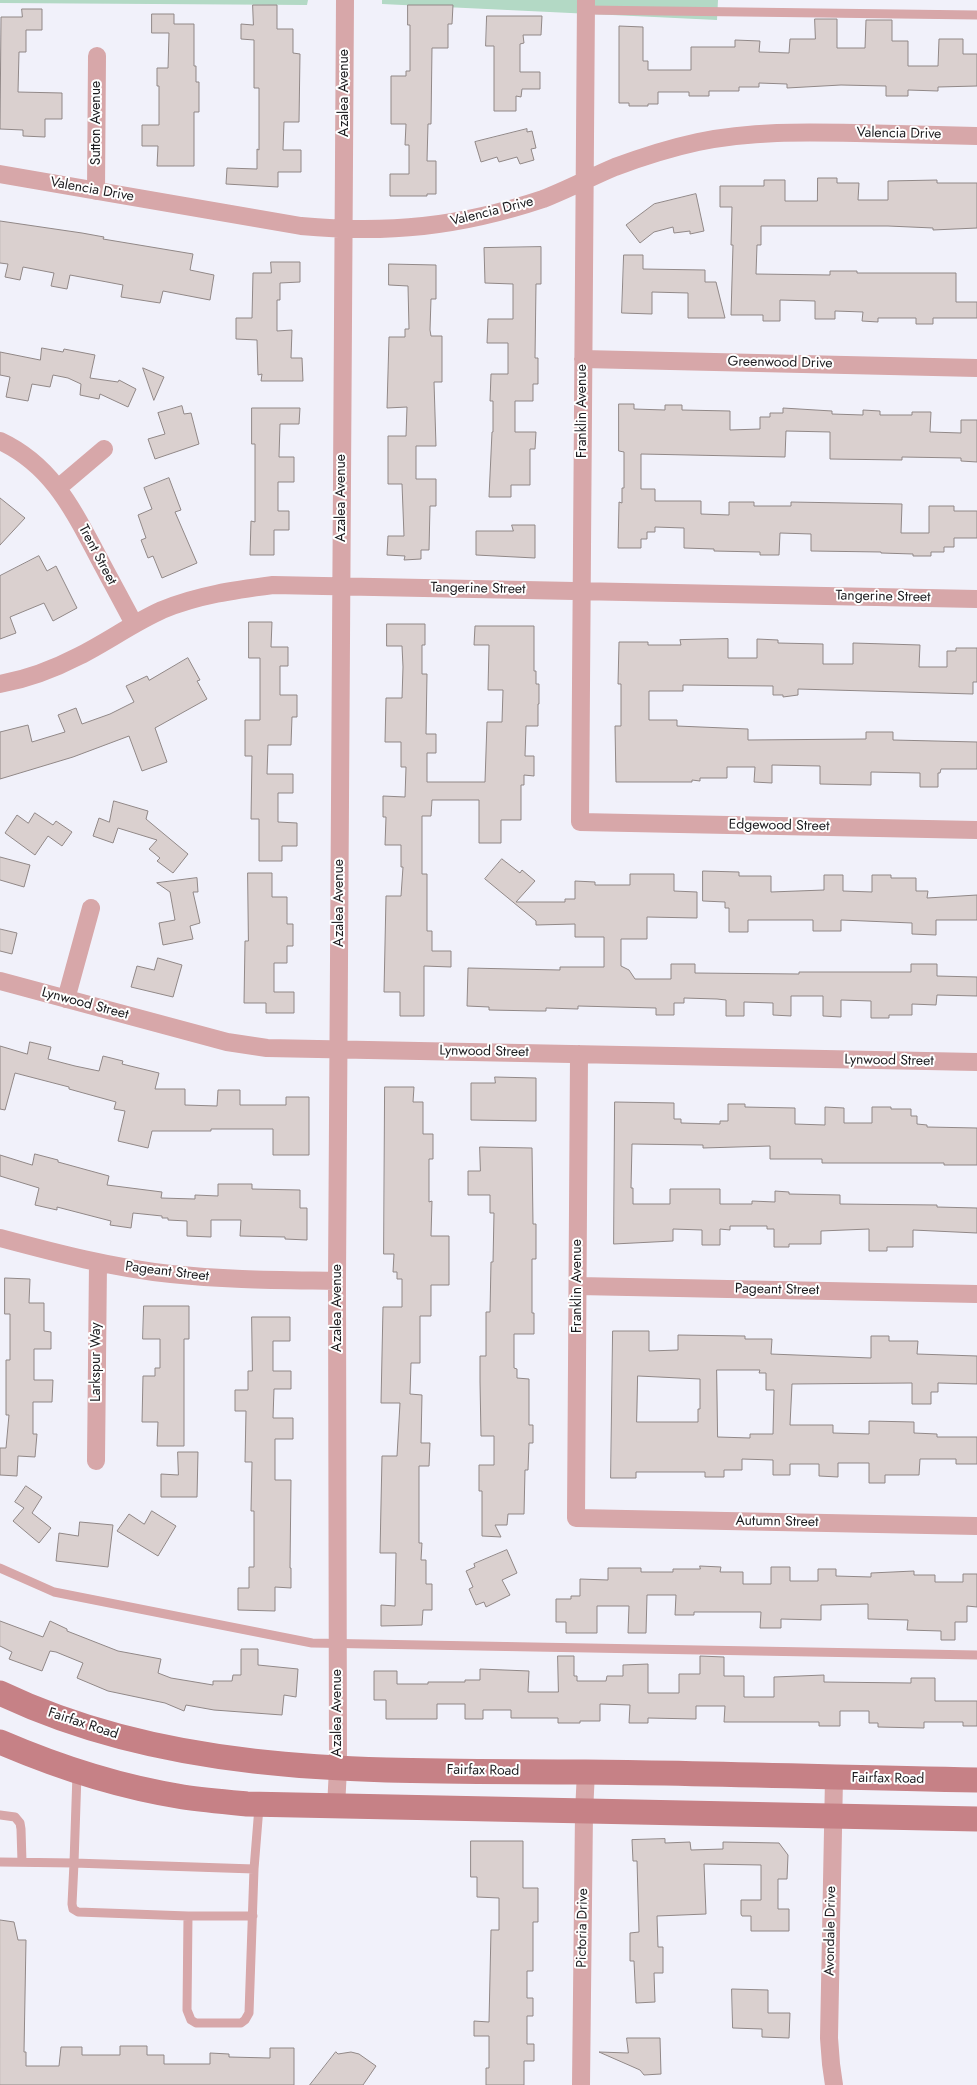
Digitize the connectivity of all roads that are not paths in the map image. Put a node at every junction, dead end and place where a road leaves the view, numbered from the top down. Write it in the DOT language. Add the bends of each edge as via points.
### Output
graph roads {
  1 [pos="345,0"];
  2 [pos="586,5"];
  3 [pos="977,15"];
  4 [pos="97,56"];
  5 [pos="977,136"];
  6 [pos="0,174"];
  7 [pos="584,181"];
  8 [pos="96,191"];
  9 [pos="344,230"];
  10 [pos="583,359"];
  11 [pos="977,368"];
  12 [pos="0,442"];
  13 [pos="104,449"];
  14 [pos="58,488"];
  15 [pos="342,586"];
  16 [pos="582,591"];
  17 [pos="977,599"];
  18 [pos="134,624"];
  19 [pos="0,684"];
  20 [pos="580,822"];
  21 [pos="977,830"];
  22 [pos="91,908"];
  23 [pos="0,982"];
  24 [pos="66,1000"];
  25 [pos="339,1049"];
  26 [pos="579,1054"];
  27 [pos="977,1062"];
  28 [pos="0,1238"];
  29 [pos="98,1262"];
  30 [pos="338,1281"];
  31 [pos="578,1286"];
  32 [pos="977,1294"];
  33 [pos="96,1461"];
  34 [pos="576,1518"];
  35 [pos="977,1526"];
  36 [pos="0,1568"];
  37 [pos="338,1643"];
  38 [pos="977,1655"];
  39 [pos="0,1693"];
  40 [pos="0,1742"];
  41 [pos="338,1769"];
  42 [pos="77,1771"];
  43 [pos="586,1772"];
  44 [pos="834,1778"];
  45 [pos="977,1780"];
  46 [pos="259,1804"];
  47 [pos="336,1807"];
  48 [pos="584,1812"];
  49 [pos="0,1815"];
  50 [pos="832,1816"];
  51 [pos="977,1820"];
  52 [pos="0,1862"];
  53 [pos="22,1862"];
  54 [pos="74,1863"];
  55 [pos="254,1869"];
  56 [pos="188,1916"];
  57 [pos="252,1916"];
  58 [pos="581,2085"];
  59 [pos="834,2085"];
  1 -- 9 [label="street, Azalea Avenue"];
  2 -- 3 [label="lane"];
  2 -- 7 [label="street, Franklin Avenue"];
  4 -- 8 [label="street, Sutton Avenue"];
  5 -- 7 [label="street, Valencia Drive" via="793,132 741,135 656,153"];
  6 -- 8 [label="street, Valencia Drive"];
  7 -- 9 [label="street, Valencia Drive" via="536,201 460,222 408,229"];
  7 -- 10 [label="street, Franklin Avenue"];
  8 -- 9 [label="street, Valencia Drive" via="301,226"];
  9 -- 15 [label="street, Azalea Avenue"];
  10 -- 11 [label="street, Greenwood Drive"];
  10 -- 16 [label="street, Franklin Avenue"];
  12 -- 14 [label="street, Trent Street" via="32,461"];
  13 -- 14 [label="street"];
  14 -- 18 [label="street, Trent Street" via="68,500"];
  15 -- 16 [label="street, Tangerine Street"];
  15 -- 18 [label="street, Tangerine Street" via="273,585 233,590 195,599"];
  15 -- 25 [label="street, Azalea Avenue"];
  16 -- 17 [label="street, Tangerine Street"];
  16 -- 20 [label="street, Franklin Avenue"];
  18 -- 19 [label="street, Tangerine Street" via="79,656 42,672"];
  20 -- 21 [label="street, Edgewood Street"];
  22 -- 24 [label="street"];
  23 -- 24 [label="street, Lynwood Street"];
  24 -- 25 [label="street, Lynwood Street" via="227,1042 267,1048"];
  25 -- 26 [label="street, Lynwood Street"];
  25 -- 30 [label="street, Azalea Avenue"];
  26 -- 27 [label="street, Lynwood Street"];
  26 -- 31 [label="street, Franklin Avenue"];
  28 -- 29 [label="street, Pageant Street"];
  29 -- 30 [label="street, Pageant Street" via="179,1275"];
  29 -- 33 [label="street, Larkspur Way"];
  30 -- 37 [label="street, Azalea Avenue"];
  31 -- 32 [label="street, Pageant Street"];
  31 -- 34 [label="street, Franklin Avenue"];
  34 -- 35 [label="street, Autumn Street"];
  36 -- 37 [label="lane" via="54,1592 312,1643"];
  37 -- 38 [label="lane"];
  37 -- 41 [label="street, Azalea Avenue"];
  39 -- 41 [label="main road, Fairfax Road" via="68,1721 128,1739 182,1751"];
  40 -- 42 [label="main road"];
  41 -- 43 [label="main road, Fairfax Road"];
  41 -- 47 [label="street, Azalea Avenue"];
  42 -- 46 [label="main road" via="183,1796"];
  42 -- 54 [label="lane"];
  43 -- 44 [label="main road, Fairfax Road"];
  43 -- 48 [label="street, Pictoria Drive"];
  44 -- 45 [label="main road, Fairfax Road"];
  44 -- 50 [label="street, Avondale Drive"];
  46 -- 47 [label="main road"];
  46 -- 55 [label="lane"];
  47 -- 48 [label="main road"];
  48 -- 50 [label="main road"];
  48 -- 58 [label="street, Pictoria Drive"];
  49 -- 53 [label="lane" via="15,1817 20,1823"];
  50 -- 51 [label="main road"];
  50 -- 59 [label="street, Avondale Drive" via="829,2038"];
  52 -- 53 [label="lane"];
  53 -- 54 [label="lane"];
  54 -- 55 [label="lane"];
  54 -- 56 [label="lane" via="72,1904 78,1912"];
  55 -- 57 [label="lane"];
  56 -- 57 [label="lane"];
  56 -- 57 [label="lane" via="187,2010 191,2020 196,2023 241,2023 249,2013"];
}
